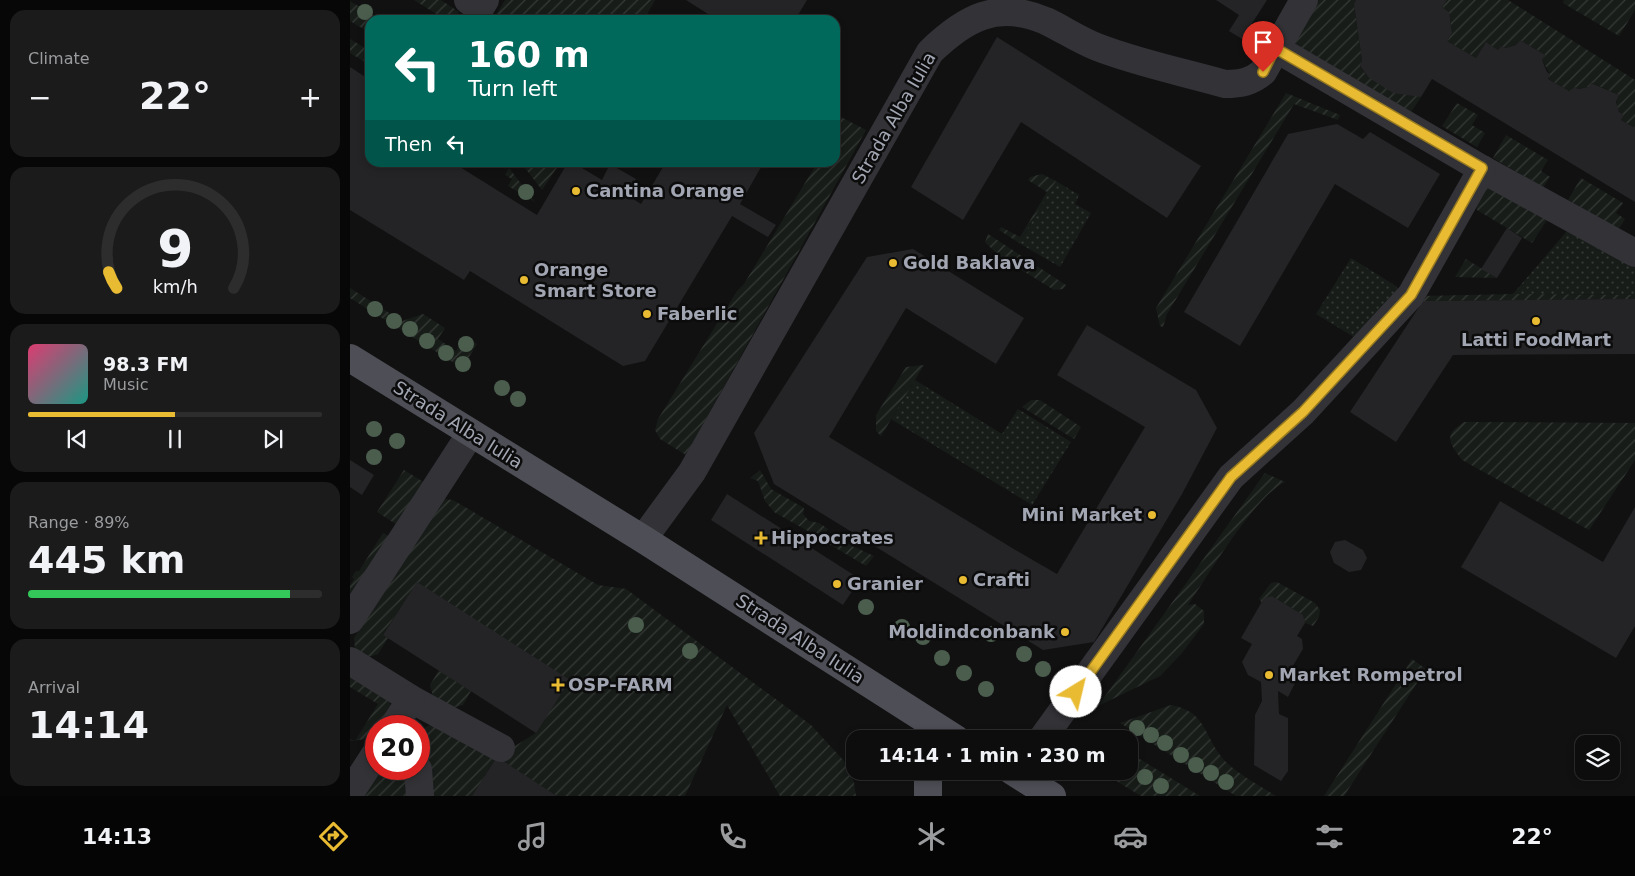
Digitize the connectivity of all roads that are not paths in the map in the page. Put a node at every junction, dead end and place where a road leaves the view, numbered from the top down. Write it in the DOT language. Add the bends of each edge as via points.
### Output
graph roads {
  1 [pos="468,0"];
  2 [pos="485,0"];
  3 [pos="1304,0"];
  4 [pos="1275,48"];
  5 [pos="1482,168"];
  6 [pos="1635,253"];
  7 [pos="350,358"];
  8 [pos="471,433"];
  9 [pos="643,539"];
  10 [pos="350,620"];
  11 [pos="350,661"];
  12 [pos="411,699"];
  13 [pos="401,715"];
  14 [pos="413,715"];
  15 [pos="928,730"];
  16 [pos="1048,730"];
  17 [pos="501,748"];
  18 [pos="365,770"];
  19 [pos="419,780"];
  20 [pos="928,780"];
  21 [pos="1027,780"];
  22 [pos="350,793"];
  23 [pos="420,796"];
  24 [pos="928,796"];
  25 [pos="1052,796"];
  1 -- 2 [label="lane" via="480,8"];
  3 -- 4 [label="lane, Strada Alba Iulia"];
  4 -- 5 [label="lane"];
  4 -- 9 [label="lane, Strada Alba Iulia" via="1263,72 1253,80 1225,84 1096,47 1024,13 988,14 955,28 930,52 692,472"];
  5 -- 6 [label="lane"];
  5 -- 16 [label="lane" via="1411,295 1303,412 1231,477"];
  7 -- 8 [label="main road, Strada Alba Iulia"];
  8 -- 9 [label="main road, Strada Alba Iulia"];
  8 -- 10 [label="lane"];
  9 -- 15 [label="main road, Strada Alba Iulia"];
  11 -- 12 [label="lane"];
  12 -- 13 [label="lane"];
  12 -- 14 [label="lane"];
  12 -- 17 [label="lane"];
  18 -- 22 [label="lane"];
  19 -- 23 [label="lane"];
  20 -- 24 [label="main road"];
  21 -- 25 [label="main road"];
}
